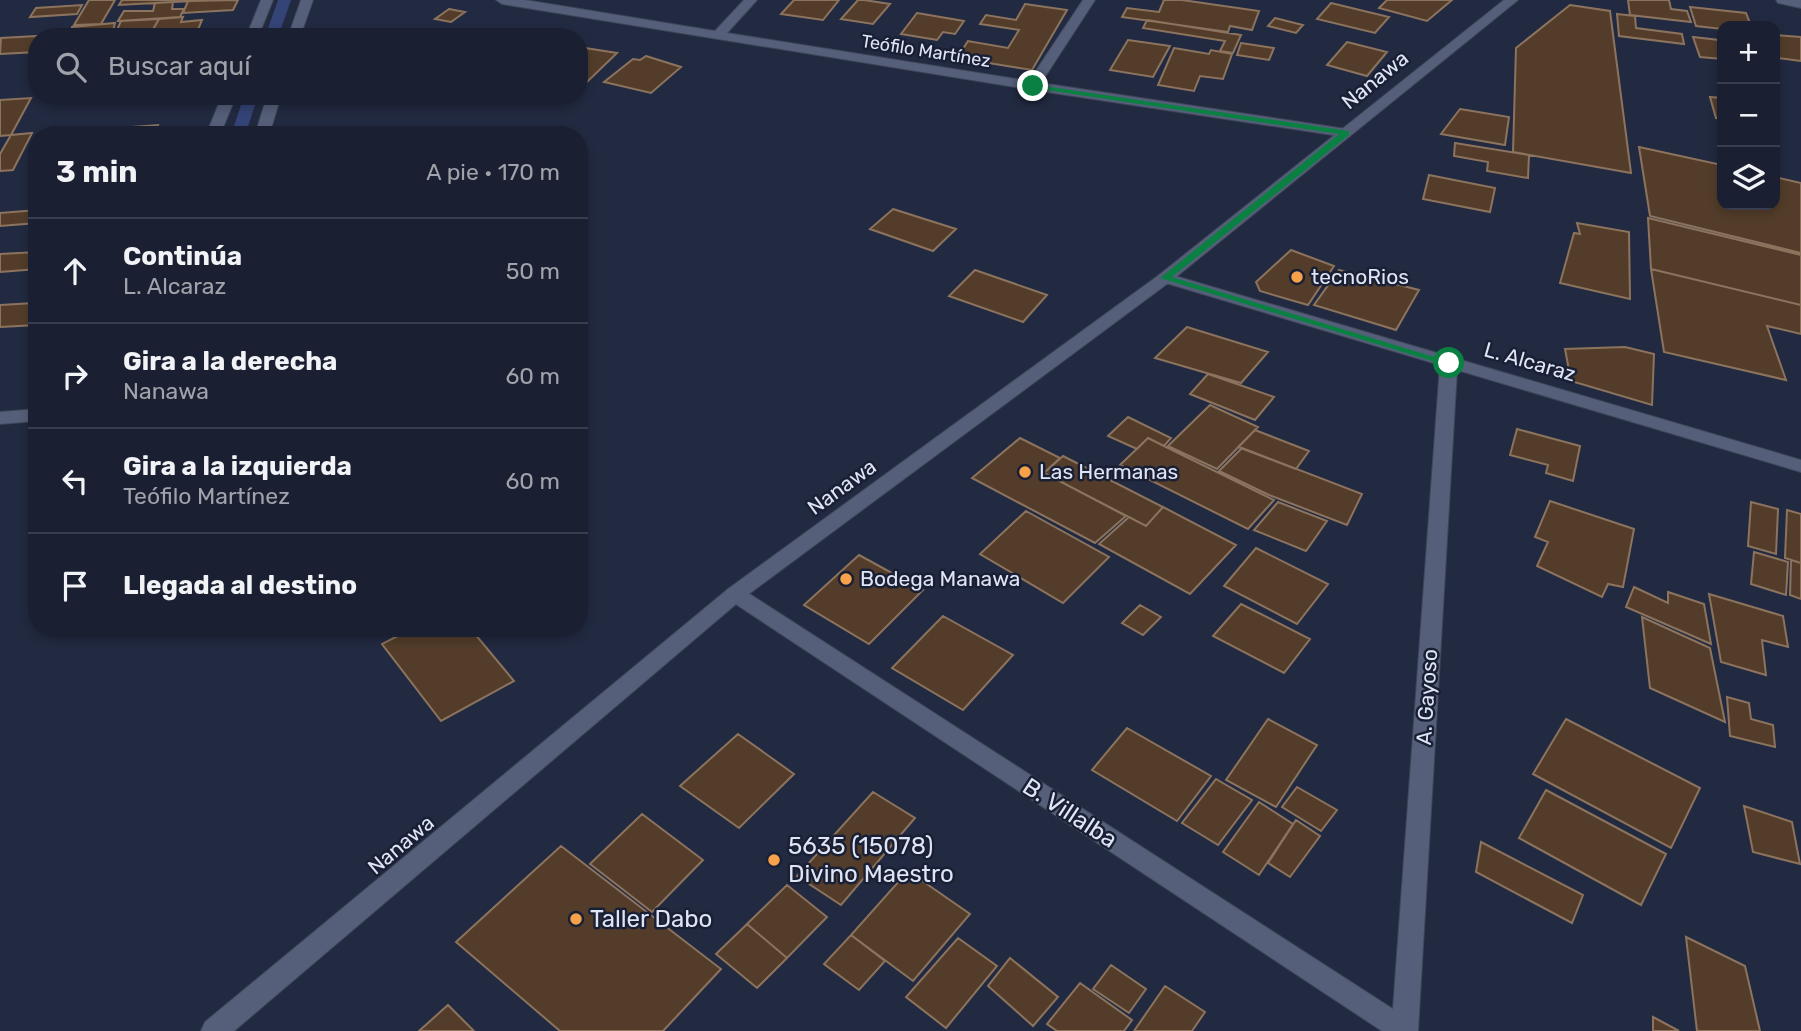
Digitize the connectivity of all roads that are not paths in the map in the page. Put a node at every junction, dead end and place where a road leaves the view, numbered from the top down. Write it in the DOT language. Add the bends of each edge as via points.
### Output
graph roads {
  1 [pos="267,0"];
  2 [pos="307,0"];
  3 [pos="502,0"];
  4 [pos="751,0"];
  5 [pos="1089,0"];
  6 [pos="1512,0"];
  7 [pos="1782,0"];
  8 [pos="1801,4"];
  9 [pos="256,28"];
  10 [pos="297,28"];
  11 [pos="719,34"];
  12 [pos="1033,86"];
  13 [pos="226,105"];
  14 [pos="271,105"];
  15 [pos="217,126"];
  16 [pos="265,126"];
  17 [pos="1346,133"];
  18 [pos="1165,278"];
  19 [pos="1449,363"];
  20 [pos="28,416"];
  21 [pos="0,418"];
  22 [pos="1801,466"];
  23 [pos="735,594"];
  24 [pos="214,1031"];
  25 [pos="1405,1031"];
  1 -- 9 [label="street"];
  2 -- 10 [label="street"];
  3 -- 11 [label="street, Teófilo Martínez"];
  4 -- 11 [label="street"];
  5 -- 12 [label="street"];
  6 -- 17 [label="street, Nanawa"];
  7 -- 8 [label="street"];
  11 -- 12 [label="street, Teófilo Martínez"];
  12 -- 17 [label="street, Teófilo Martínez"];
  13 -- 15 [label="street"];
  14 -- 16 [label="street"];
  17 -- 18 [label="street, Nanawa"];
  18 -- 19 [label="street, L. Alcaraz"];
  18 -- 23 [label="street, Nanawa"];
  19 -- 22 [label="street, L. Alcaraz"];
  19 -- 25 [label="street, A. Gayoso"];
  20 -- 21 [label="street"];
  23 -- 24 [label="street, Nanawa"];
  23 -- 25 [label="street, B. Villalba"];
}
